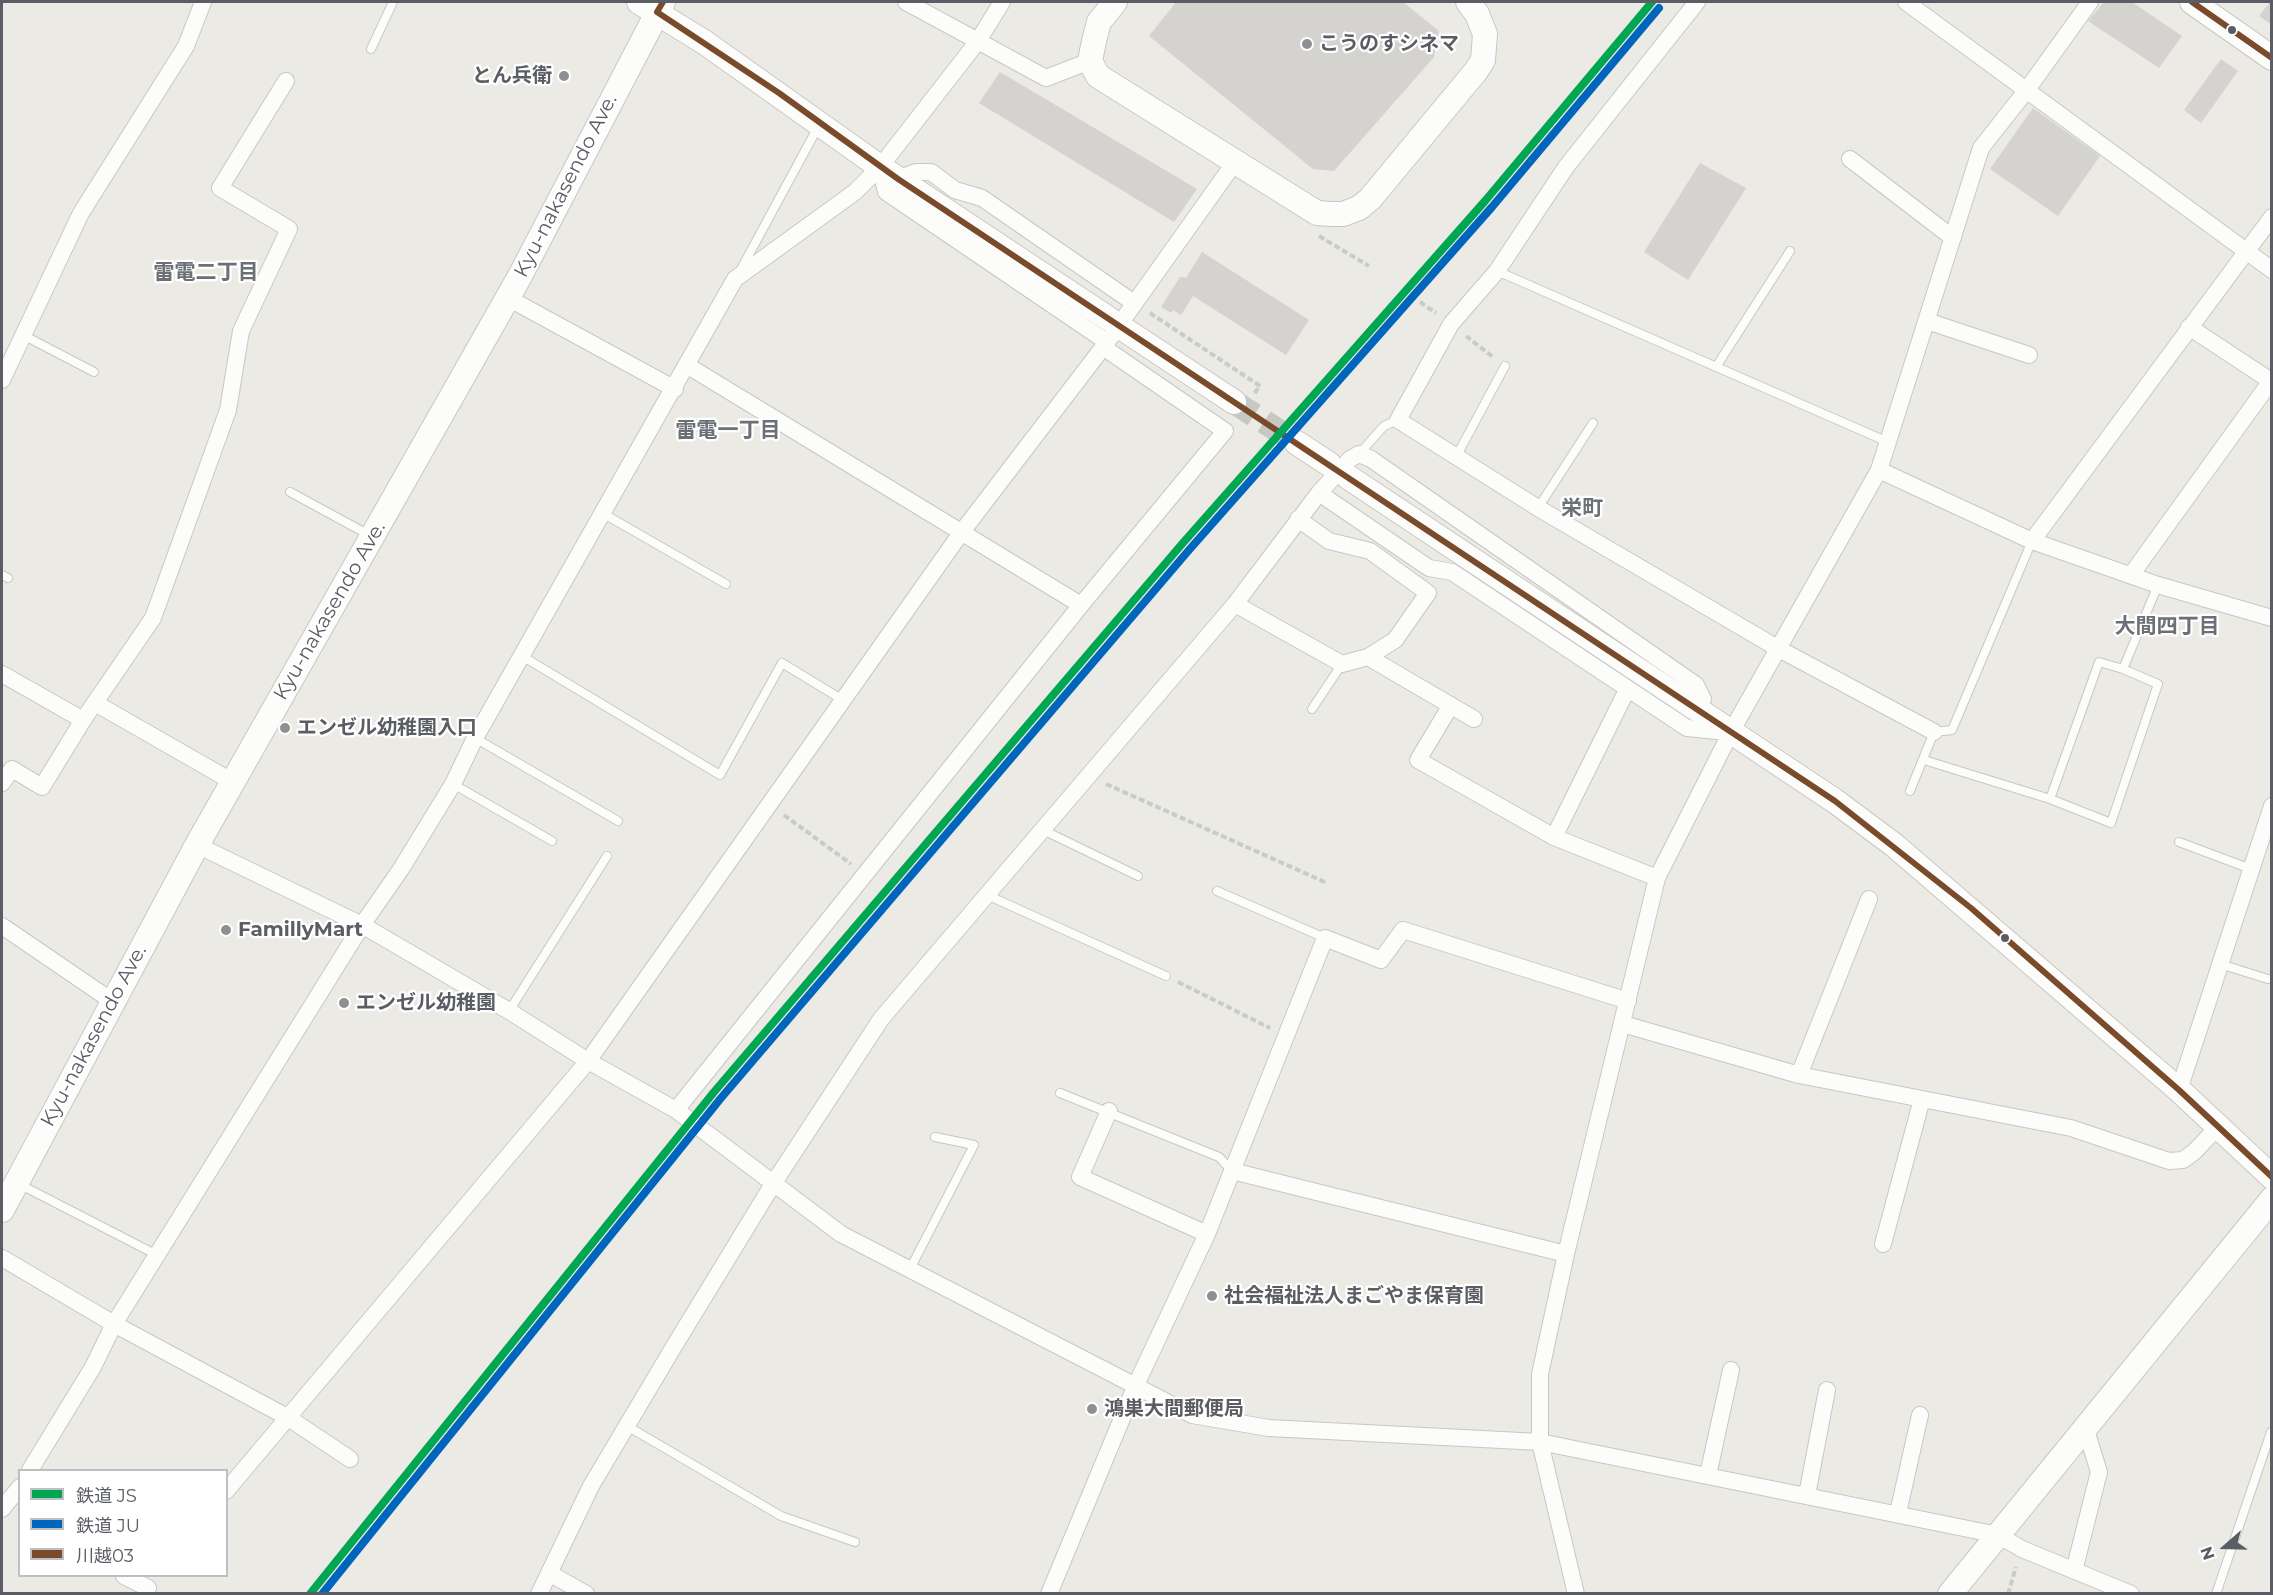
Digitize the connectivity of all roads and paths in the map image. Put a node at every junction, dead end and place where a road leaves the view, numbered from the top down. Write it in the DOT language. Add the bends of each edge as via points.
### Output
graph roads {
  1 [pos="203,2"];
  2 [pos="393,2"];
  3 [pos="906,2"];
  4 [pos="1002,2"];
  5 [pos="1115,2"];
  6 [pos="1468,2"];
  7 [pos="1696,2"];
  8 [pos="1906,2"];
  9 [pos="2090,2"];
  10 [pos="2192,2"];
  11 [pos="653,5"];
  12 [pos="978,41"];
  13 [pos="371,49"];
  14 [pos="2271,58"];
  15 [pos="1090,61"];
  16 [pos="286,81"];
  17 [pos="2026,91"];
  18 [pos="820,124"];
  19 [pos="1850,159"];
  20 [pos="1235,162"];
  21 [pos="889,173"];
  22 [pos="2271,217"];
  23 [pos="1953,238"];
  24 [pos="1790,251"];
  25 [pos="2245,252"];
  26 [pos="2271,270"];
  27 [pos="1497,271"];
  28 [pos="735,279"];
  29 [pos="508,298"];
  30 [pos="1134,303"];
  31 [pos="1927,321"];
  32 [pos="2189,327"];
  33 [pos="23,335"];
  34 [pos="1111,335"];
  35 [pos="2030,355"];
  36 [pos="688,366"];
  37 [pos="1505,366"];
  38 [pos="1716,367"];
  39 [pos="94,372"];
  40 [pos="2,380"];
  41 [pos="675,389"];
  42 [pos="1234,402"];
  43 [pos="1398,420"];
  44 [pos="1593,423"];
  45 [pos="1888,442"];
  46 [pos="1297,443"];
  47 [pos="1359,454"];
  48 [pos="1456,457"];
  49 [pos="1879,470"];
  50 [pos="290,492"];
  51 [pos="1319,493"];
  52 [pos="1538,508"];
  53 [pos="604,514"];
  54 [pos="1298,519"];
  55 [pos="961,533"];
  56 [pos="372,537"];
  57 [pos="2032,541"];
  58 [pos="2130,575"];
  59 [pos="726,584"];
  60 [pos="2158,585"];
  61 [pos="1235,604"];
  62 [pos="1081,605"];
  63 [pos="2271,618"];
  64 [pos="1779,649"];
  65 [pos="522,656"];
  66 [pos="1368,657"];
  67 [pos="1342,664"];
  68 [pos="2123,669"];
  69 [pos="2,674"];
  70 [pos="1628,690"];
  71 [pos="843,700"];
  72 [pos="95,703"];
  73 [pos="1450,705"];
  74 [pos="1312,709"];
  75 [pos="1698,712"];
  76 [pos="1474,719"];
  77 [pos="83,720"];
  78 [pos="1731,732"];
  79 [pos="1934,732"];
  80 [pos="475,738"];
  81 [pos="1924,760"];
  82 [pos="1088,776"];
  83 [pos="232,782"];
  84 [pos="2,783"];
  85 [pos="453,784"];
  86 [pos="1910,791"];
  87 [pos="2050,799"];
  88 [pos="769,804"];
  89 [pos="2271,807"];
  90 [pos="618,822"];
  91 [pos="1043,830"];
  92 [pos="1554,837"];
  93 [pos="552,841"];
  94 [pos="2179,842"];
  95 [pos="197,845"];
  96 [pos="607,856"];
  97 [pos="2251,869"];
  98 [pos="865,874"];
  99 [pos="1138,876"];
  100 [pos="1658,878"];
  101 [pos="1327,883"];
  102 [pos="1217,891"];
  103 [pos="987,895"];
  104 [pos="1869,899"];
  105 [pos="362,925"];
  106 [pos="2,926"];
  107 [pos="1325,938"];
  108 [pos="2220,964"];
  109 [pos="1166,976"];
  110 [pos="2268,979"];
  111 [pos="112,1001"];
  112 [pos="1628,1001"];
  113 [pos="508,1011"];
  114 [pos="1623,1024"];
  115 [pos="1285,1036"];
  116 [pos="588,1061"];
  117 [pos="1799,1075"];
  118 [pos="2179,1090"];
  119 [pos="1060,1093"];
  120 [pos="1922,1099"];
  121 [pos="676,1110"];
  122 [pos="1109,1111"];
  123 [pos="2217,1128"];
  124 [pos="935,1137"];
  125 [pos="1232,1171"];
  126 [pos="2271,1177"];
  127 [pos="16,1182"];
  128 [pos="773,1184"];
  129 [pos="2271,1199"];
  130 [pos="2,1210"];
  131 [pos="1207,1234"];
  132 [pos="1883,1244"];
  133 [pos="1566,1254"];
  134 [pos="157,1255"];
  135 [pos="2,1258"];
  136 [pos="909,1271"];
  137 [pos="114,1324"];
  138 [pos="1731,1370"];
  139 [pos="1135,1387"];
  140 [pos="1827,1390"];
  141 [pos="1920,1415"];
  142 [pos="287,1417"];
  143 [pos="627,1426"];
  144 [pos="2086,1430"];
  145 [pos="2271,1432"];
  146 [pos="1540,1442"];
  147 [pos="350,1459"];
  148 [pos="31,1469"];
  149 [pos="1708,1475"];
  150 [pos="18,1489"];
  151 [pos="228,1489"];
  152 [pos="1807,1495"];
  153 [pos="2,1509"];
  154 [pos="1898,1513"];
  155 [pos="1998,1535"];
  156 [pos="855,1542"];
  157 [pos="2022,1549"];
  158 [pos="2074,1570"];
  159 [pos="549,1573"];
  160 [pos="129,1577"];
  161 [pos="150,1585"];
  162 [pos="2104,1588"];
  163 [pos="539,1593"];
  164 [pos="586,1593"];
  165 [pos="1049,1593"];
  166 [pos="1576,1593"];
  167 [pos="1950,1593"];
  168 [pos="2008,1593"];
  169 [pos="2131,1593"];
  170 [pos="2216,1593"];
  1 -- 33 [label="street" via="186,46 81,213"];
  2 -- 13 [label="lane"];
  3 -- 12 [label="street"];
  4 -- 12 [label="street"];
  5 -- 15 [label="street" via="1099,22"];
  6 -- 20 [label="street" via="1485,34 1483,60 1359,208 1343,214 1317,213"];
  7 -- 27 [label="street" via="1566,167"];
  8 -- 17 [label="street"];
  9 -- 17 [label="street"];
  10 -- 14 [label="street"];
  11 -- 18 [label="street"];
  11 -- 29 [label="street, Kyu-nakasendo Ave."];
  12 -- 15 [label="street" via="1046,78"];
  12 -- 21 [label="street"];
  15 -- 20 [label="street" via="1098,76"];
  16 -- 72 [label="street" via="220,188 289,229 241,332 228,410 153,618"];
  17 -- 23 [label="street" via="1981,148"];
  17 -- 25 [label="street"];
  18 -- 21 [label="street"];
  18 -- 28 [label="lane"];
  19 -- 23 [label="street"];
  20 -- 30 [label="street"];
  21 -- 28 [label="street" via="855,192"];
  21 -- 30 [label="street" via="931,172 955,190 982,198"];
  21 -- 34 [label="street"];
  22 -- 25 [label="street"];
  23 -- 31 [label="street"];
  24 -- 38 [label="lane"];
  25 -- 26 [label="street"];
  25 -- 32 [label="street"];
  27 -- 38 [label="lane"];
  27 -- 43 [label="street" via="1451,324"];
  28 -- 36 [label="street"];
  29 -- 41 [label="street"];
  29 -- 56 [label="street, Kyu-nakasendo Ave."];
  30 -- 34 [label="street"];
  31 -- 35 [label="street"];
  31 -- 45 [label="street"];
  32 -- 57 [label="street"];
  32 -- 58 [label="street" via="2271,381"];
  33 -- 39 [label="lane"];
  33 -- 40 [label="street"];
  34 -- 42 [label="street"];
  34 -- 55 [label="street"];
  34 -- 62 [label="street" via="1225,431"];
  36 -- 41 [label="street"];
  36 -- 55 [label="street"];
  37 -- 48 [label="lane"];
  38 -- 45 [label="lane"];
  41 -- 53 [label="street"];
  43 -- 47 [label="lane" via="1384,426"];
  43 -- 48 [label="street"];
  44 -- 52 [label="lane"];
  45 -- 49 [label="street"];
  46 -- 75 [label="street"];
  47 -- 51 [label="street"];
  47 -- 75 [label="street" via="1696,686 1704,699"];
  48 -- 52 [label="street"];
  49 -- 57 [label="street"];
  49 -- 64 [label="street"];
  50 -- 56 [label="lane"];
  51 -- 54 [label="street"];
  51 -- 70 [label="street" via="1429,568 1452,572"];
  52 -- 64 [label="street"];
  53 -- 59 [label="lane"];
  53 -- 65 [label="street"];
  54 -- 61 [label="street"];
  54 -- 66 [label="street" via="1329,541 1370,550 1428,593 1395,640"];
  55 -- 62 [label="street"];
  55 -- 71 [label="street"];
  56 -- 83 [label="street, Kyu-nakasendo Ave."];
  57 -- 58 [label="street"];
  57 -- 79 [label="lane" via="1952,730"];
  58 -- 60 [label="street"];
  60 -- 63 [label="street"];
  60 -- 68 [label="lane"];
  61 -- 67 [label="street"];
  61 -- 82 [label="street"];
  62 -- 98 [label="street"];
  64 -- 78 [label="street"];
  64 -- 79 [label="street"];
  65 -- 71 [label="lane" via="720,775 782,663"];
  65 -- 80 [label="street"];
  66 -- 67 [label="street"];
  66 -- 73 [label="street"];
  67 -- 74 [label="lane"];
  68 -- 87 [label="lane" via="2099,662"];
  68 -- 87 [label="lane" via="2158,684 2111,823"];
  69 -- 77 [label="street"];
  70 -- 78 [label="street" via="1687,728"];
  70 -- 92 [label="street"];
  71 -- 88 [label="street"];
  72 -- 77 [label="street"];
  72 -- 83 [label="street"];
  73 -- 76 [label="street"];
  73 -- 92 [label="street" via="1418,760"];
  75 -- 78 [label="street"];
  77 -- 84 [label="street" via="42,787 12,769"];
  78 -- 100 [label="street"];
  78 -- 118 [label="street" via="1894,845"];
  79 -- 81 [label="lane"];
  80 -- 85 [label="street"];
  80 -- 90 [label="lane"];
  81 -- 86 [label="lane"];
  81 -- 87 [label="lane"];
  82 -- 91 [label="street"];
  82 -- 101 [label="path"];
  83 -- 95 [label="street, Kyu-nakasendo Ave."];
  85 -- 93 [label="lane"];
  85 -- 105 [label="street"];
  88 -- 98 [label="path"];
  88 -- 116 [label="street"];
  89 -- 97 [label="street"];
  91 -- 99 [label="lane"];
  91 -- 103 [label="street"];
  92 -- 100 [label="street"];
  94 -- 97 [label="lane"];
  95 -- 105 [label="street"];
  95 -- 111 [label="street, Kyu-nakasendo Ave."];
  96 -- 113 [label="lane"];
  97 -- 108 [label="street"];
  98 -- 121 [label="street"];
  100 -- 112 [label="street"];
  102 -- 107 [label="lane"];
  103 -- 109 [label="lane"];
  103 -- 128 [label="street" via="881,1019"];
  104 -- 117 [label="street"];
  105 -- 113 [label="street"];
  105 -- 134 [label="street"];
  106 -- 111 [label="street"];
  107 -- 112 [label="street" via="1381,960 1404,930"];
  107 -- 115 [label="street"];
  108 -- 110 [label="lane"];
  108 -- 118 [label="street"];
  109 -- 115 [label="path"];
  111 -- 127 [label="street, Kyu-nakasendo Ave."];
  112 -- 114 [label="street"];
  113 -- 116 [label="street"];
  114 -- 117 [label="street"];
  114 -- 133 [label="street"];
  115 -- 125 [label="street"];
  116 -- 121 [label="street"];
  116 -- 142 [label="street"];
  117 -- 120 [label="street"];
  118 -- 123 [label="street"];
  119 -- 122 [label="lane"];
  120 -- 123 [label="street" via="2071,1128 2169,1161 2182,1160 2194,1152"];
  120 -- 132 [label="street"];
  121 -- 128 [label="street"];
  122 -- 125 [label="lane" via="1219,1157"];
  122 -- 131 [label="street" via="1080,1177"];
  123 -- 126 [label="street"];
  124 -- 136 [label="lane" via="974,1145"];
  125 -- 131 [label="street"];
  125 -- 133 [label="street"];
  127 -- 130 [label="street, Kyu-nakasendo Ave."];
  127 -- 134 [label="lane"];
  128 -- 136 [label="street" via="841,1234"];
  128 -- 143 [label="street"];
  129 -- 144 [label="street"];
  131 -- 139 [label="street"];
  133 -- 146 [label="street" via="1540,1374"];
  134 -- 137 [label="street"];
  135 -- 137 [label="street"];
  136 -- 139 [label="street"];
  137 -- 142 [label="street"];
  137 -- 148 [label="street" via="93,1367"];
  138 -- 149 [label="street"];
  139 -- 146 [label="street" via="1192,1415 1269,1428"];
  139 -- 165 [label="street"];
  140 -- 152 [label="street"];
  141 -- 154 [label="street"];
  142 -- 147 [label="street"];
  142 -- 151 [label="street"];
  143 -- 156 [label="lane" via="781,1516"];
  143 -- 159 [label="street" via="591,1486"];
  144 -- 155 [label="street"];
  144 -- 158 [label="street" via="2099,1472"];
  145 -- 170 [label="lane"];
  146 -- 149 [label="street"];
  146 -- 166 [label="street"];
  149 -- 152 [label="street"];
  150 -- 153 [label="street"];
  152 -- 154 [label="street"];
  154 -- 155 [label="street"];
  155 -- 157 [label="street"];
  155 -- 167 [label="street"];
  157 -- 158 [label="street"];
  157 -- 168 [label="path"];
  158 -- 162 [label="street"];
  159 -- 163 [label="street"];
  159 -- 164 [label="street"];
  160 -- 161 [label="street"];
  162 -- 169 [label="street"];
}
